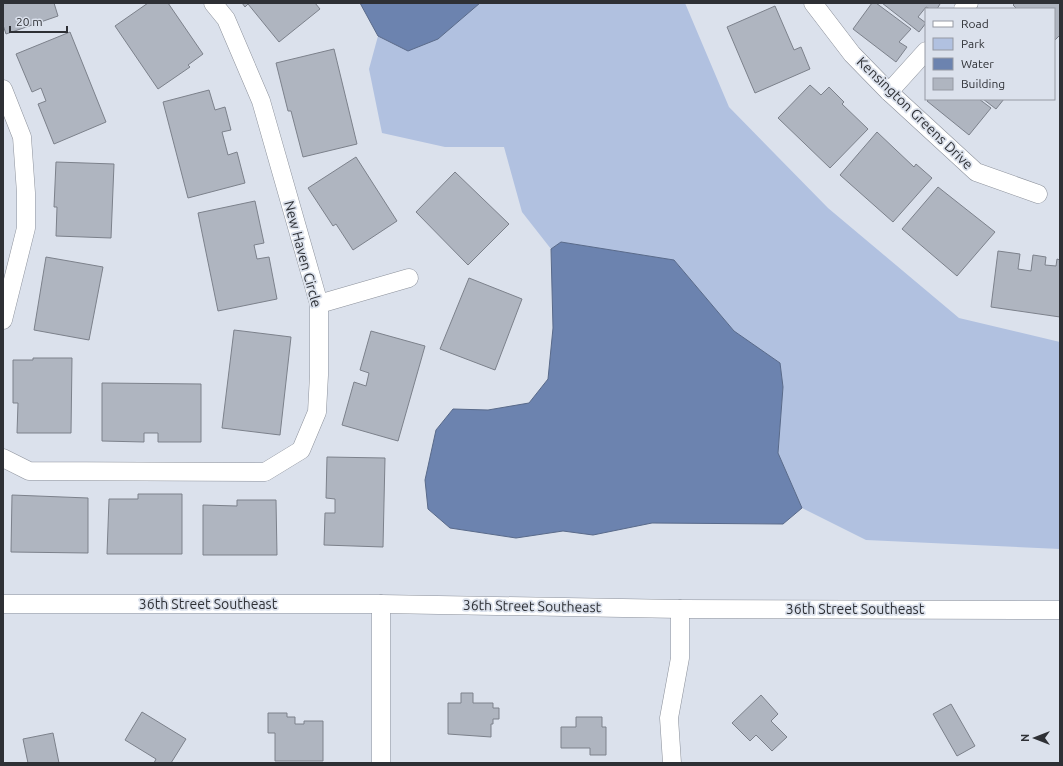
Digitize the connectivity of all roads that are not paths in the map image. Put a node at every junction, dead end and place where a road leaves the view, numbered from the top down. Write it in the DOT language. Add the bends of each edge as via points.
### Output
graph roads {
  1 [pos="213,3"];
  2 [pos="813,3"];
  3 [pos="925,52"];
  4 [pos="3,89"];
  5 [pos="889,92"];
  6 [pos="1038,194"];
  7 [pos="409,278"];
  8 [pos="319,304"];
  9 [pos="3,320"];
  10 [pos="3,458"];
  11 [pos="3,604"];
  12 [pos="381,604"];
  13 [pos="680,609"];
  14 [pos="1060,610"];
  15 [pos="381,763"];
  16 [pos="672,763"];
  1 -- 8 [label="street, New Haven Circle" via="226,19 261,101"];
  2 -- 5 [label="street, Kensington Greens Drive" via="852,54"];
  3 -- 5 [label="street"];
  4 -- 9 [label="street" via="22,137 26,228"];
  5 -- 6 [label="street, Kensington Greens Drive" via="976,172"];
  7 -- 8 [label="street"];
  8 -- 10 [label="street, New Haven Circle" via="320,375 317,412 301,450 265,472 29,471"];
  11 -- 12 [label="street, 36th Street Southeast"];
  12 -- 13 [label="street, 36th Street Southeast"];
  12 -- 15 [label="street"];
  13 -- 14 [label="street, 36th Street Southeast"];
  13 -- 16 [label="street" via="680,658 669,718"];
}
